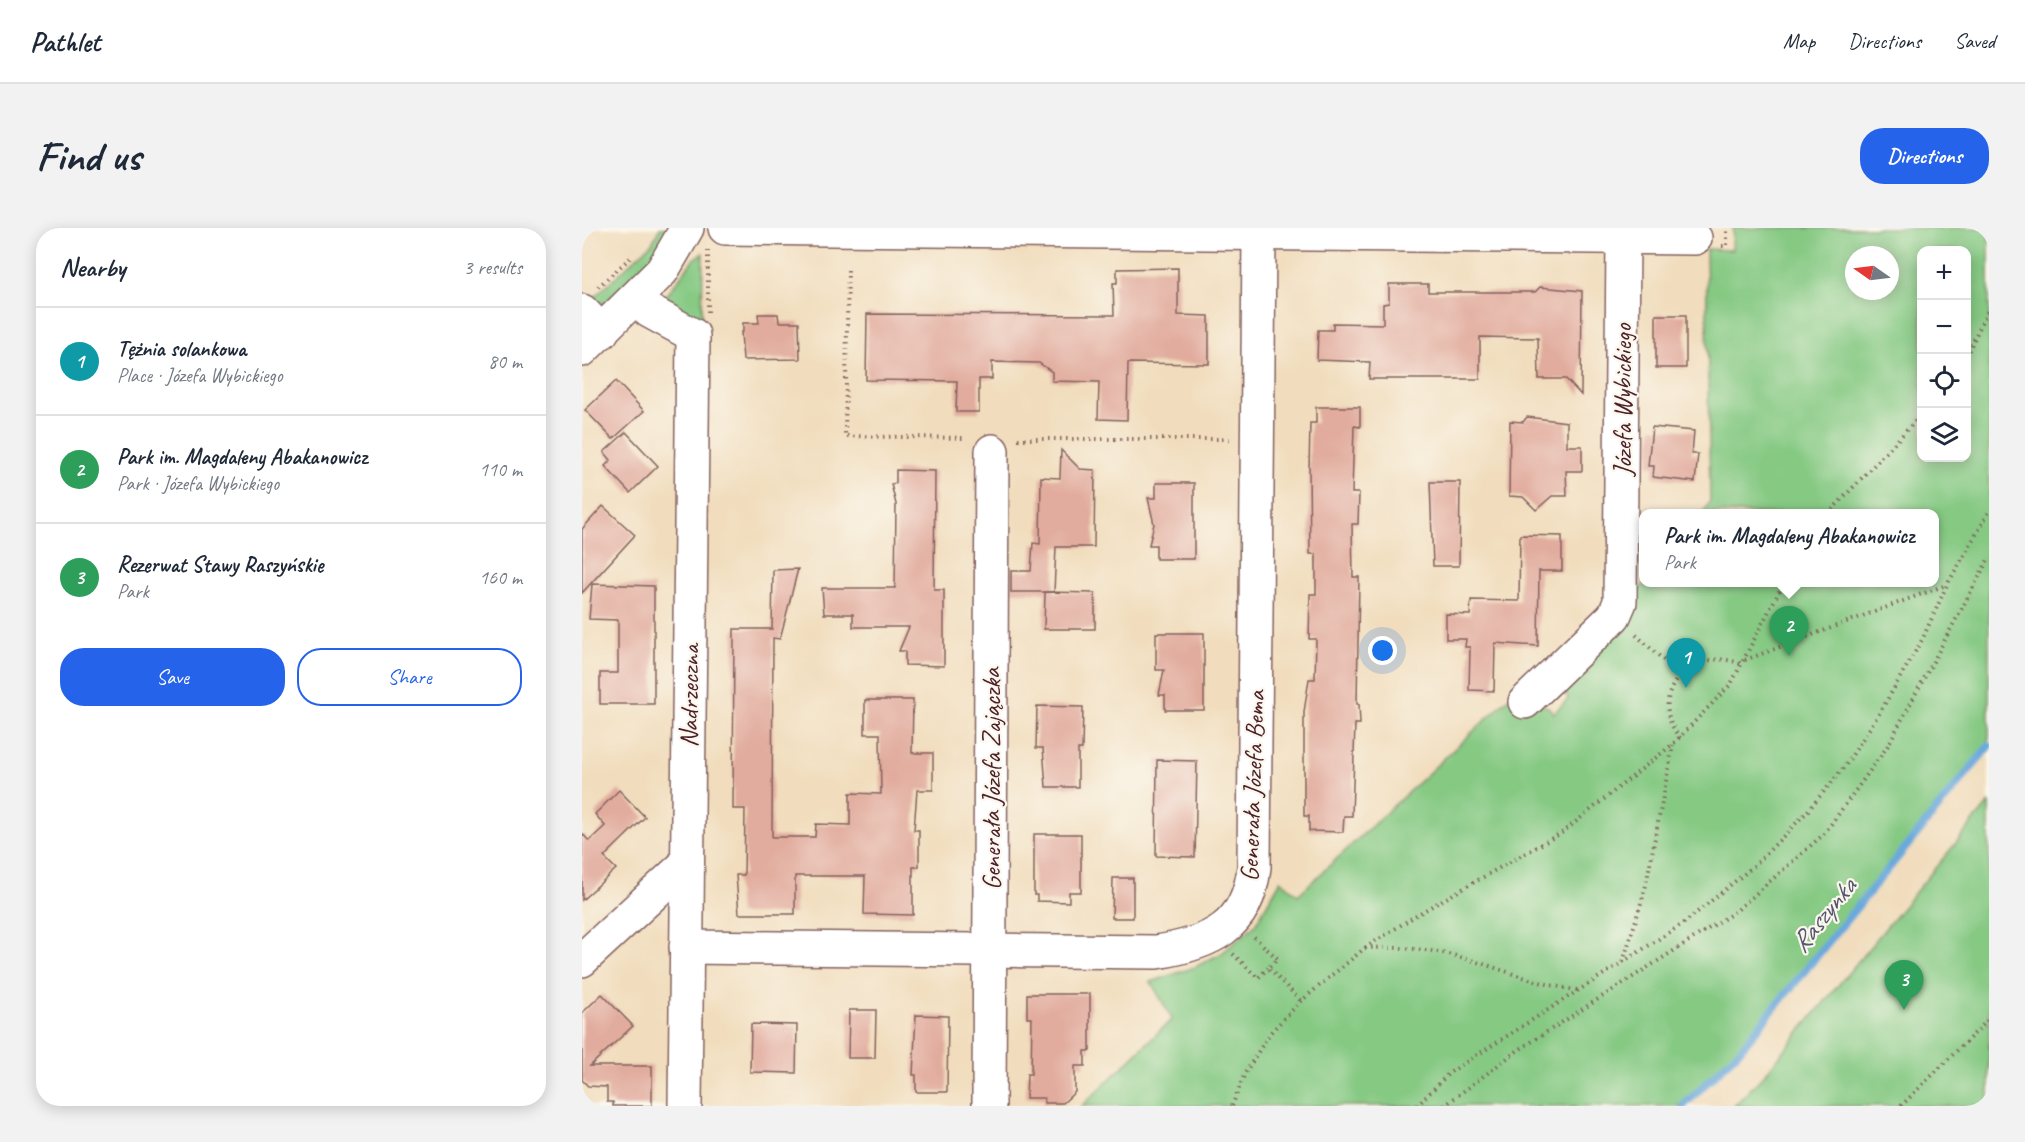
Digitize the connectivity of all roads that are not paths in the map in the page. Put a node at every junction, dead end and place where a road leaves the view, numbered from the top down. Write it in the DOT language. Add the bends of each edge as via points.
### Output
graph roads {
  1 [pos="707,234"];
  2 [pos="1259,235"];
  3 [pos="1623,238"];
  4 [pos="1695,238"];
  5 [pos="649,311"];
  6 [pos="589,322"];
  7 [pos="992,443"];
  8 [pos="1525,702"];
  9 [pos="687,863"];
  10 [pos="686,947"];
  11 [pos="990,952"];
  12 [pos="582,960"];
  13 [pos="685,1106"];
  14 [pos="989,1106"];
  1 -- 2 [label="street"];
  1 -- 6 [label="street"];
  2 -- 3 [label="street"];
  2 -- 11 [label="street, Generała Józefa Bema" via="1254,867 1246,901 1226,928 1189,947 1155,952"];
  3 -- 4 [label="street"];
  3 -- 8 [label="street, Józefa Wybickiego" via="1620,602 1614,616"];
  5 -- 9 [label="street, Nadrzeczna" via="693,335"];
  7 -- 11 [label="street, Generała Józefa Zajączka"];
  9 -- 10 [label="street, Nadrzeczna"];
  9 -- 12 [label="street"];
  10 -- 11 [label="street, Generała Józefa Bema"];
  10 -- 13 [label="street, Nadrzeczna"];
  11 -- 14 [label="street, Generała Józefa Zajączka"];
}
